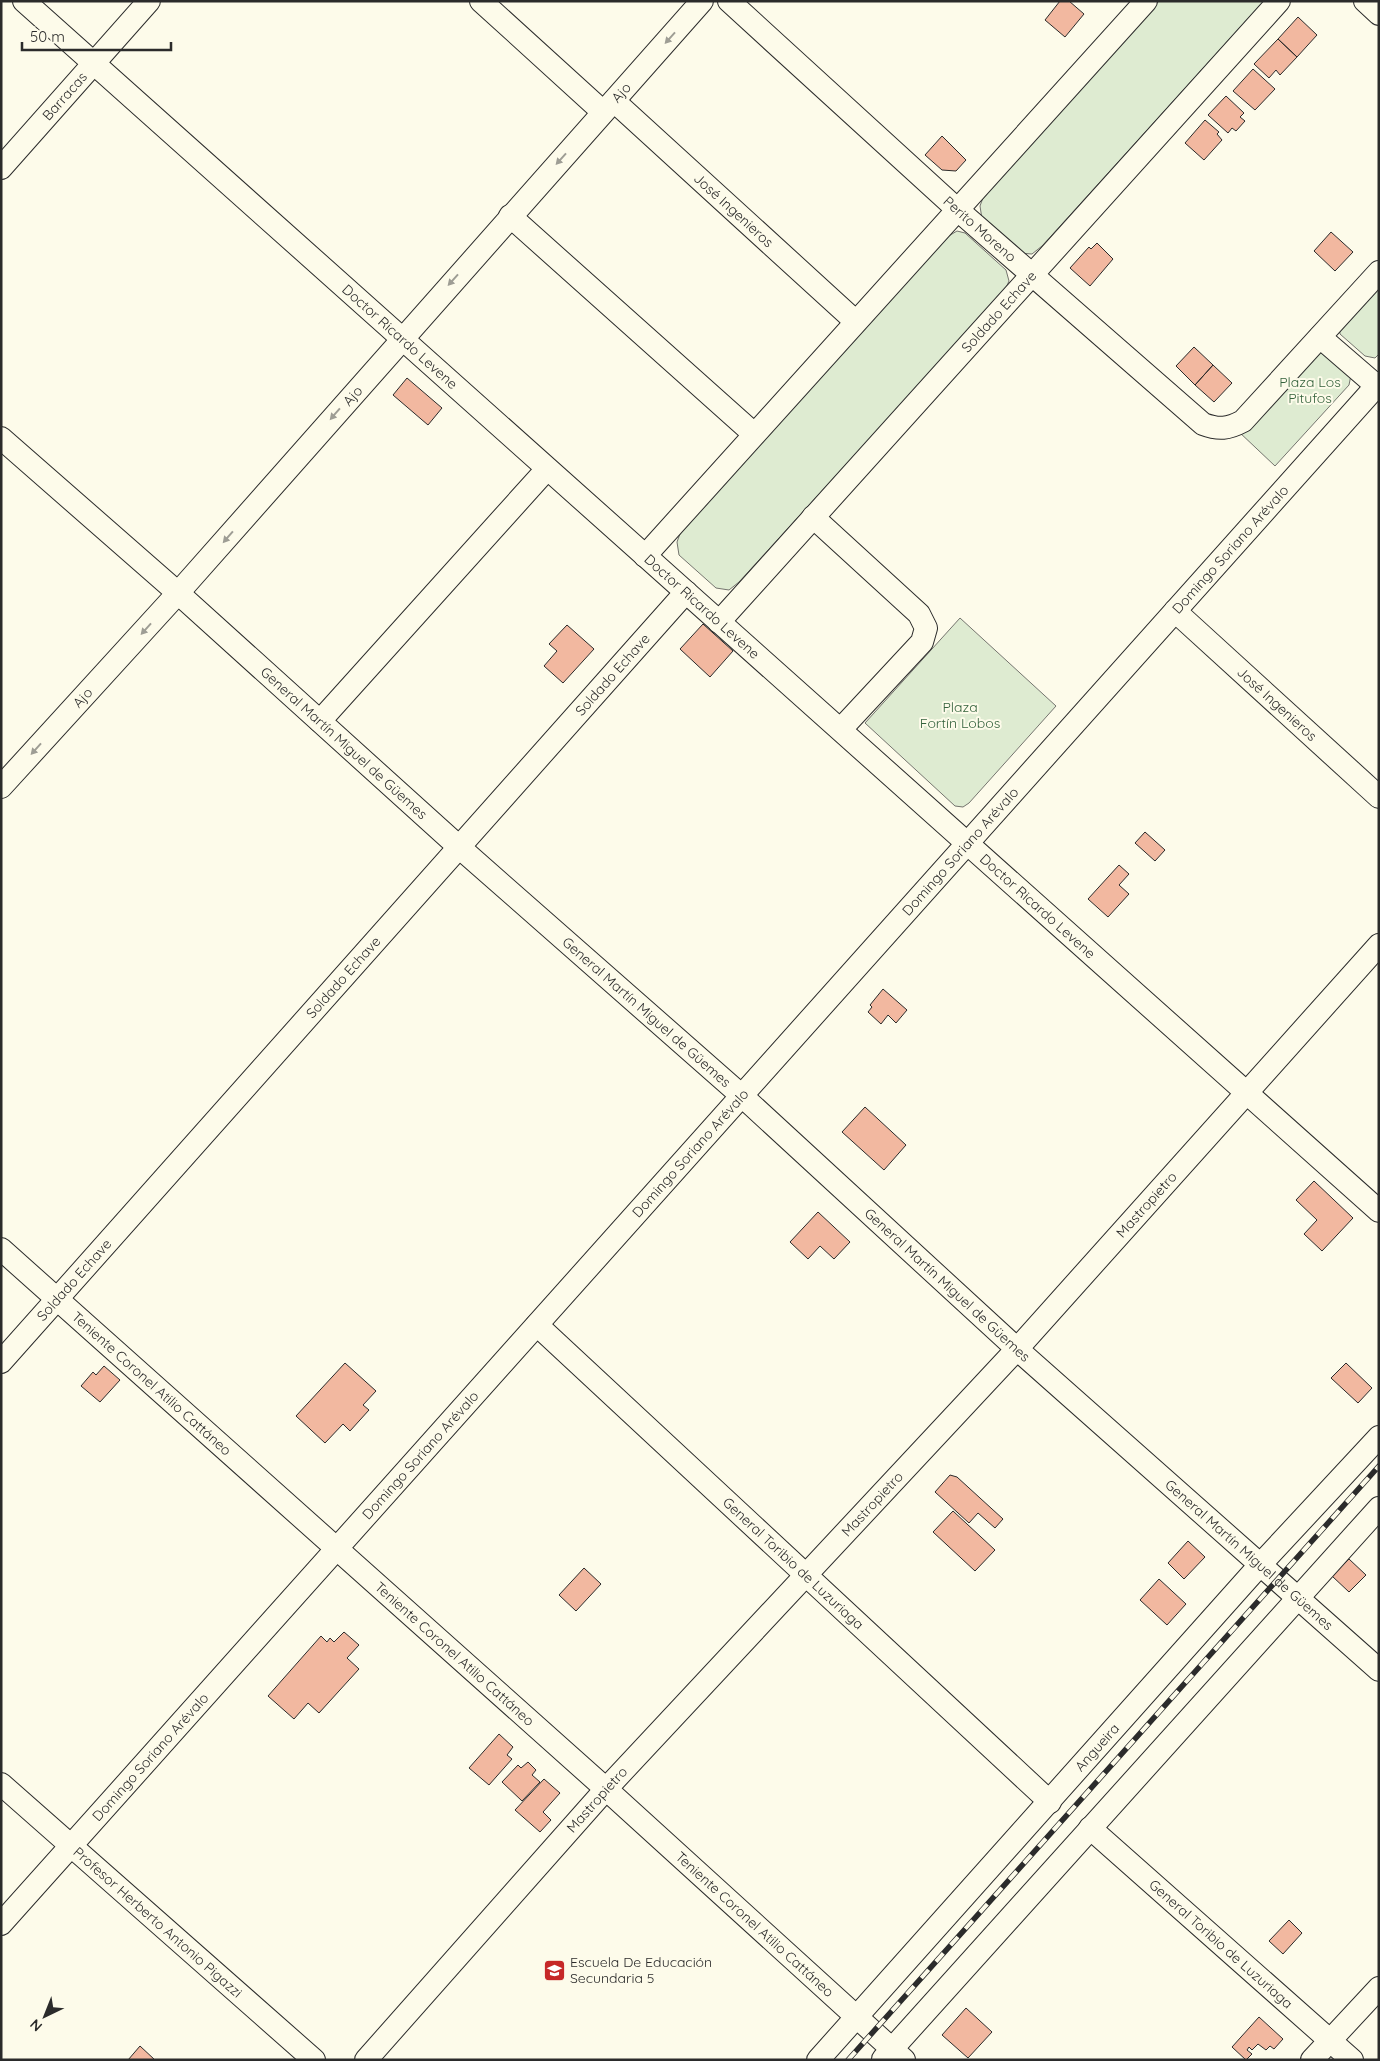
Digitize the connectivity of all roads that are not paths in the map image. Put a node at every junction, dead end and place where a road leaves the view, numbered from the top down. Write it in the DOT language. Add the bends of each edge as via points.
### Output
graph roads {
  1 [pos="24,1"];
  2 [pos="149,1"];
  3 [pos="481,1"];
  4 [pos="702,1"];
  5 [pos="729,1"];
  6 [pos="1146,1"];
  7 [pos="1279,1"];
  8 [pos="1364,1"];
  9 [pos="1379,14"];
  10 [pos="94,63"];
  11 [pos="608,106"];
  12 [pos="1,168"];
  13 [pos="958,211"];
  14 [pos="510,216"];
  15 [pos="1379,272"];
  16 [pos="1032,274"];
  17 [pos="855,322"];
  18 [pos="1320,337"];
  19 [pos="402,338"];
  20 [pos="1378,386"];
  21 [pos="754,434"];
  22 [pos="1,438"];
  23 [pos="547,469"];
  24 [pos="813,517"];
  25 [pos="645,556"];
  26 [pos="686,592"];
  27 [pos="178,593"];
  28 [pos="1175,611"];
  29 [pos="719,622"];
  30 [pos="320,721"];
  31 [pos="841,729"];
  32 [pos="1,787"];
  33 [pos="1379,797"];
  34 [pos="967,844"];
  35 [pos="459,847"];
  36 [pos="1379,945"];
  37 [pos="1246,1093"];
  38 [pos="742,1096"];
  39 [pos="1379,1211"];
  40 [pos="1,1249"];
  41 [pos="57,1299"];
  42 [pos="537,1325"];
  43 [pos="1017,1349"];
  44 [pos="1,1362"];
  45 [pos="1379,1437"];
  46 [pos="1379,1508"];
  47 [pos="336,1550"];
  48 [pos="1259,1566"];
  49 [pos="807,1575"];
  50 [pos="1297,1598"];
  51 [pos="1379,1670"];
  52 [pos="1,1784"];
  53 [pos="606,1788"];
  54 [pos="1050,1802"];
  55 [pos="1090,1828"];
  56 [pos="71,1847"];
  57 [pos="1,1924"];
  58 [pos="1379,1988"];
  59 [pos="857,2017"];
  60 [pos="1330,2040"];
  61 [pos="893,2056"];
  62 [pos="314,2060"];
  63 [pos="366,2060"];
  64 [pos="818,2060"];
  65 [pos="1312,2060"];
  66 [pos="1352,2060"];
  1 -- 10 [label="street, Doctor Ricardo Levene"];
  2 -- 10 [label="street, Barracas"];
  3 -- 11 [label="street, José Ingenieros"];
  4 -- 11 [label="street, Ajo, one-way"];
  5 -- 13 [label="street, Perito Moreno"];
  6 -- 13 [label="street"];
  7 -- 16 [label="street, Soldado Echave"];
  8 -- 9 [label="street"];
  10 -- 12 [label="street, Barracas"];
  10 -- 19 [label="street, Doctor Ricardo Levene"];
  11 -- 14 [label="street, Ajo, one-way"];
  11 -- 17 [label="street, José Ingenieros"];
  13 -- 16 [label="street, Perito Moreno"];
  13 -- 17 [label="street"];
  14 -- 19 [label="street, Ajo, one-way"];
  14 -- 21 [label="street"];
  15 -- 18 [label="street"];
  16 -- 18 [label="street, Perito Moreno" via="1203,424 1217,429 1230,428 1243,421"];
  16 -- 24 [label="street, Soldado Echave"];
  17 -- 21 [label="street"];
  18 -- 20 [label="street"];
  19 -- 23 [label="street, Doctor Ricardo Levene"];
  19 -- 27 [label="street, Ajo, one-way"];
  20 -- 28 [label="street, Domingo Soriano Arévalo"];
  21 -- 25 [label="street"];
  22 -- 27 [label="street, General Martín Miguel de Güemes"];
  23 -- 25 [label="street, Doctor Ricardo Levene"];
  23 -- 30 [label="street"];
  24 -- 29 [label="street, Soldado Echave"];
  24 -- 31 [label="street" via="920,614 926,628 922,642"];
  25 -- 26 [label="street, Doctor Ricardo Levene"];
  26 -- 29 [label="street, Doctor Ricardo Levene"];
  26 -- 35 [label="street, Soldado Echave"];
  27 -- 30 [label="street, General Martín Miguel de Güemes"];
  27 -- 32 [label="street, Ajo, one-way"];
  28 -- 33 [label="street, José Ingenieros"];
  28 -- 34 [label="street, Domingo Soriano Arévalo"];
  29 -- 31 [label="street, Doctor Ricardo Levene"];
  30 -- 35 [label="street, General Martín Miguel de Güemes"];
  31 -- 34 [label="street, Doctor Ricardo Levene"];
  34 -- 37 [label="street, Doctor Ricardo Levene"];
  34 -- 38 [label="street, Domingo Soriano Arévalo"];
  35 -- 38 [label="street, General Martín Miguel de Güemes"];
  35 -- 41 [label="street, Soldado Echave"];
  36 -- 37 [label="street, Mastropietro"];
  37 -- 39 [label="street, Doctor Ricardo Levene"];
  37 -- 43 [label="street, Mastropietro"];
  38 -- 42 [label="street, Domingo Soriano Arévalo"];
  38 -- 43 [label="street, General Martín Miguel de Güemes"];
  40 -- 41 [label="street, Teniente Coronel Atilio Cattáneo"];
  41 -- 44 [label="street, Soldado Echave"];
  41 -- 47 [label="street, Teniente Coronel Atilio Cattáneo"];
  42 -- 47 [label="street, Domingo Soriano Arévalo"];
  42 -- 49 [label="street, General Toribio de Luzuriaga"];
  43 -- 48 [label="street, General Martín Miguel de Güemes"];
  43 -- 49 [label="street, Mastropietro"];
  45 -- 48 [label="street, Angueira"];
  46 -- 50 [label="street"];
  47 -- 53 [label="street, Teniente Coronel Atilio Cattáneo"];
  47 -- 56 [label="street, Domingo Soriano Arévalo"];
  48 -- 50 [label="street, General Martín Miguel de Güemes"];
  48 -- 54 [label="street, Angueira"];
  49 -- 53 [label="street, Mastropietro"];
  49 -- 54 [label="street, General Toribio de Luzuriaga"];
  50 -- 51 [label="street, General Martín Miguel de Güemes"];
  50 -- 55 [label="street"];
  52 -- 56 [label="street, Profesor Herberto Antonio Pigazzi"];
  53 -- 59 [label="street, Teniente Coronel Atilio Cattáneo"];
  53 -- 63 [label="street, Mastropietro"];
  54 -- 59 [label="street, Angueira"];
  55 -- 60 [label="street, General Toribio de Luzuriaga"];
  55 -- 61 [label="street"];
  56 -- 57 [label="street, Domingo Soriano Arévalo"];
  56 -- 62 [label="street, Profesor Herberto Antonio Pigazzi"];
  58 -- 60 [label="street"];
  59 -- 61 [label="street, Teniente Coronel Atilio Cattáneo"];
  59 -- 64 [label="street, Angueira"];
  60 -- 65 [label="street"];
  60 -- 66 [label="street, General Toribio de Luzuriaga"];
}
